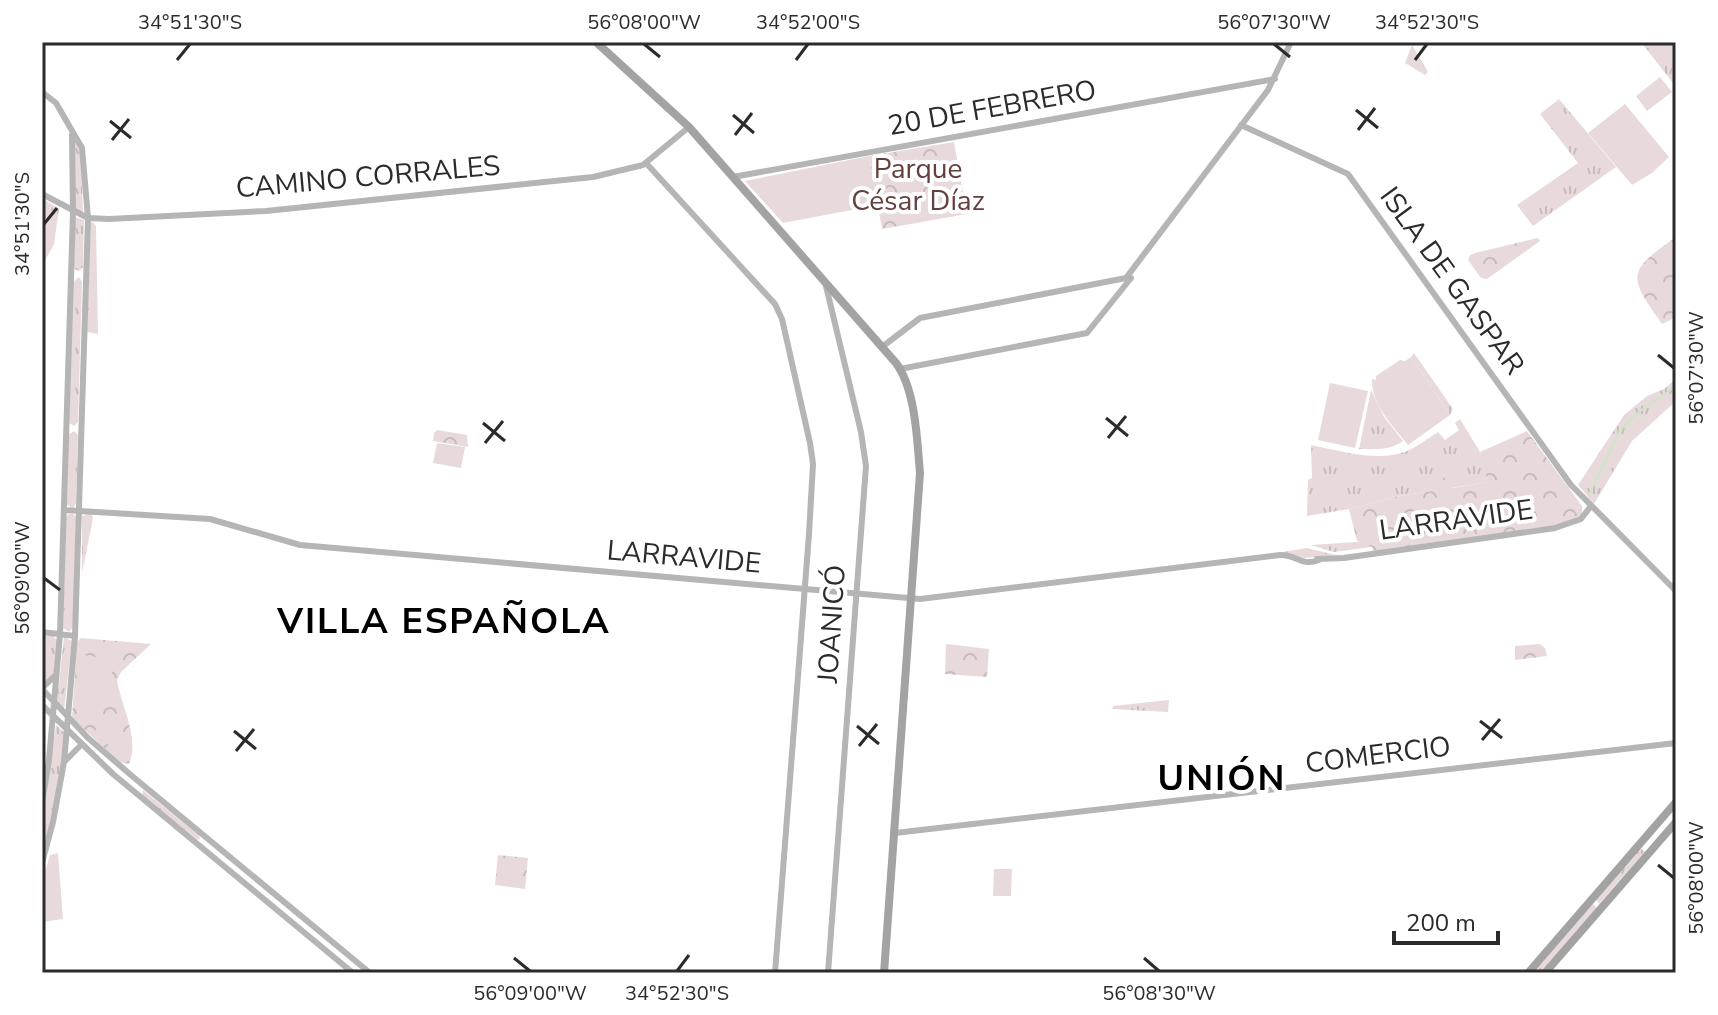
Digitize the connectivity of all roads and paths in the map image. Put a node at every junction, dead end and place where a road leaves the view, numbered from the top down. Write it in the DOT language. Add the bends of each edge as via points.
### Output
graph roads {
  1 [pos="596,42"];
  2 [pos="1291,42"];
  3 [pos="1275,79"];
  4 [pos="1259,82"];
  5 [pos="1270,87"];
  6 [pos="45,93"];
  7 [pos="1241,125"];
  8 [pos="71,127"];
  9 [pos="689,127"];
  10 [pos="646,163"];
  11 [pos="733,177"];
  12 [pos="42,194"];
  13 [pos="73,212"];
  14 [pos="88,218"];
  15 [pos="1145,255"];
  16 [pos="825,283"];
  17 [pos="777,307"];
  18 [pos="780,321"];
  19 [pos="882,347"];
  20 [pos="900,369"];
  21 [pos="1591,506"];
  22 [pos="64,510"];
  23 [pos="79,511"];
  24 [pos="805,589"];
  25 [pos="1676,591"];
  26 [pos="856,594"];
  27 [pos="911,598"];
  28 [pos="42,632"];
  29 [pos="60,634"];
  30 [pos="75,636"];
  31 [pos="56,675"];
  32 [pos="42,688"];
  33 [pos="54,703"];
  34 [pos="42,705"];
  35 [pos="53,717"];
  36 [pos="68,718"];
  37 [pos="67,731"];
  38 [pos="88,738"];
  39 [pos="1676,743"];
  40 [pos="81,745"];
  41 [pos="64,762"];
  42 [pos="42,802"];
  43 [pos="1676,802"];
  44 [pos="1676,822"];
  45 [pos="895,833"];
  46 [pos="42,863"];
  47 [pos="353,973"];
  48 [pos="370,973"];
  49 [pos="775,973"];
  50 [pos="828,973"];
  51 [pos="884,973"];
  52 [pos="1528,973"];
  53 [pos="1545,973"];
  1 -- 9 [label="main road"];
  2 -- 3 [label="street"];
  3 -- 4 [label="street, 20 DE FEBRERO"];
  3 -- 5 [label="street"];
  4 -- 5 [label="street"];
  4 -- 11 [label="street, 20 DE FEBRERO"];
  5 -- 7 [label="street"];
  6 -- 8 [label="street"];
  7 -- 15 [label="street"];
  7 -- 21 [label="street, ISLA DE GASPAR" via="1348,174"];
  8 -- 13 [label="street"];
  8 -- 14 [label="street" via="83,151"];
  9 -- 10 [label="street, CAMINO CORRALES"];
  9 -- 11 [label="main road"];
  10 -- 14 [label="street, CAMINO CORRALES" via="593,177 266,211"];
  10 -- 17 [label="street"];
  11 -- 16 [label="main road"];
  12 -- 13 [label="street, CAMINO CORRALES"];
  13 -- 14 [label="street, CAMINO CORRALES"];
  13 -- 22 [label="street"];
  14 -- 23 [label="street"];
  15 -- 19 [label="street" via="1124,279 920,318"];
  15 -- 20 [label="street" via="1087,333"];
  16 -- 19 [label="main road"];
  16 -- 26 [label="street, JOANICÓ" via="866,466"];
  17 -- 18 [label="street"];
  17 -- 24 [label="street" via="813,464"];
  19 -- 20 [label="main road"];
  20 -- 27 [label="main road" via="915,421 920,473"];
  21 -- 25 [label="street, ISLA DE GASPAR"];
  21 -- 27 [label="street, LARRAVIDE" via="1581,519 1559,528 1307,563 1280,555"];
  22 -- 23 [label="street, LARRAVIDE"];
  22 -- 29 [label="street"];
  23 -- 24 [label="street, LARRAVIDE" via="210,519 300,545"];
  23 -- 30 [label="street"];
  24 -- 26 [label="street, LARRAVIDE"];
  24 -- 49 [label="street"];
  26 -- 27 [label="street, LARRAVIDE"];
  26 -- 50 [label="street, JOANICÓ"];
  27 -- 45 [label="main road"];
  28 -- 29 [label="street"];
  29 -- 30 [label="street"];
  29 -- 31 [label="street"];
  30 -- 36 [label="street"];
  31 -- 32 [label="street"];
  31 -- 33 [label="street"];
  32 -- 33 [label="street"];
  33 -- 35 [label="street"];
  33 -- 36 [label="street"];
  34 -- 35 [label="street"];
  35 -- 37 [label="street"];
  35 -- 42 [label="street"];
  36 -- 37 [label="street"];
  36 -- 38 [label="street"];
  37 -- 40 [label="street"];
  37 -- 41 [label="street"];
  38 -- 40 [label="street"];
  38 -- 48 [label="street"];
  39 -- 45 [label="street, COMERCIO"];
  40 -- 41 [label="street"];
  40 -- 47 [label="street"];
  41 -- 46 [label="street"];
  43 -- 52 [label="main road"];
  44 -- 53 [label="main road"];
  45 -- 51 [label="main road"];
}
